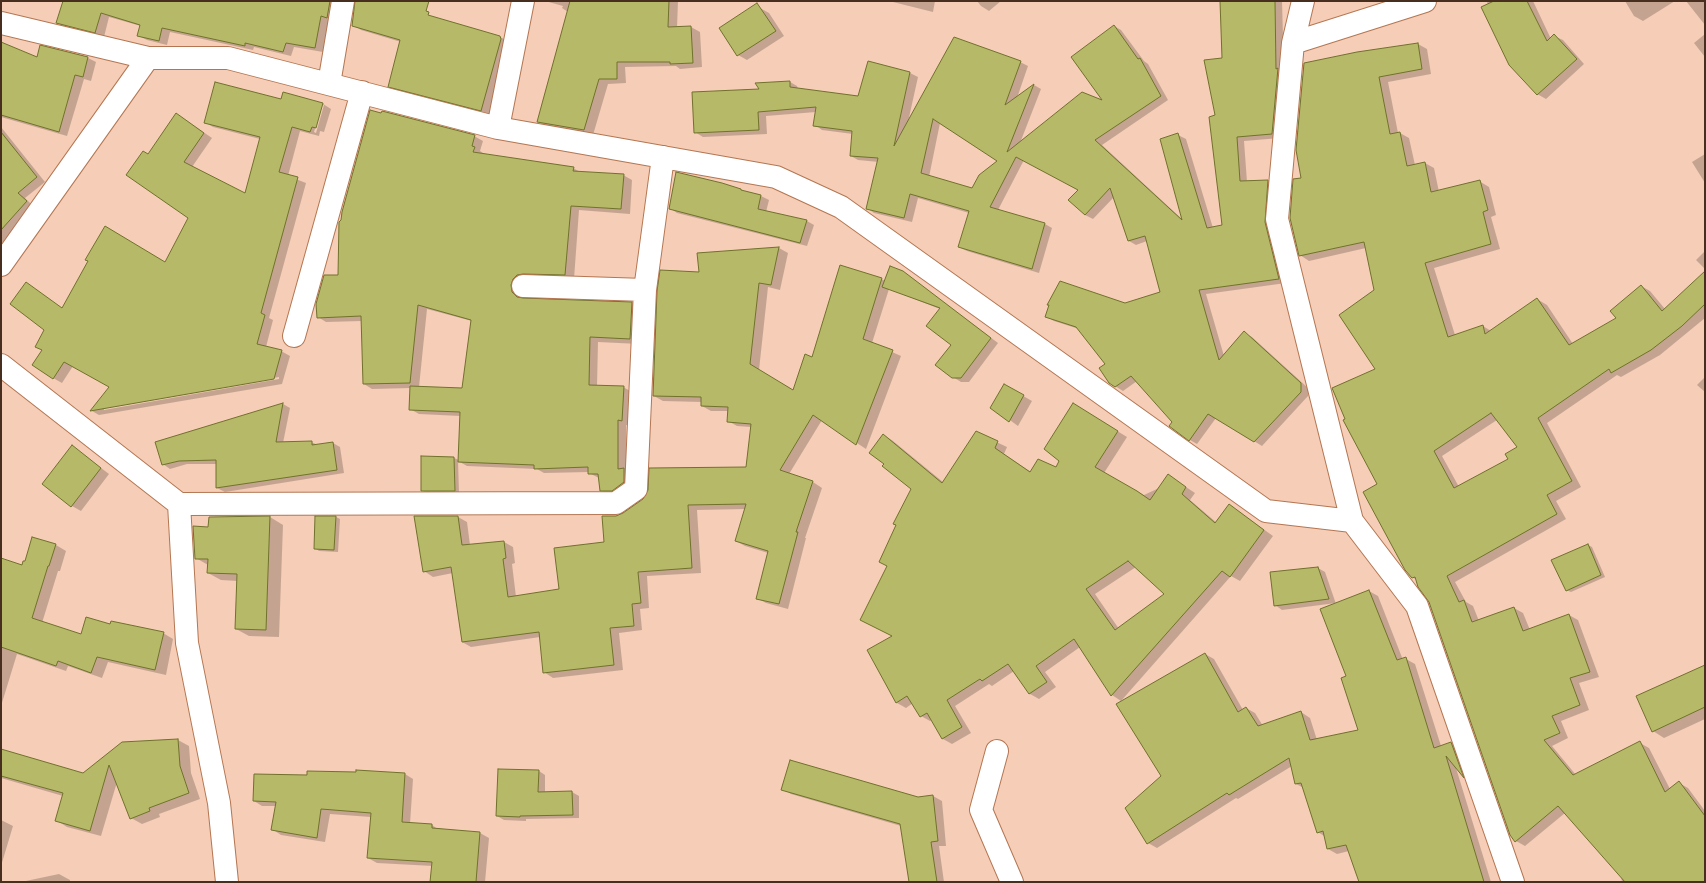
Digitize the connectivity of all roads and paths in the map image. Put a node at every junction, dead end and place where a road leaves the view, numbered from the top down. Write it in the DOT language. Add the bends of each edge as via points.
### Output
graph roads {
  1 [pos="343,1"];
  2 [pos="523,1"];
  3 [pos="1302,1"];
  4 [pos="1425,1"];
  5 [pos="1,23"];
  6 [pos="1293,42"];
  7 [pos="148,58"];
  8 [pos="330,84"];
  9 [pos="362,92"];
  10 [pos="498,128"];
  11 [pos="663,157"];
  12 [pos="1,265"];
  13 [pos="523,286"];
  14 [pos="645,290"];
  15 [pos="294,336"];
  16 [pos="1,365"];
  17 [pos="179,504"];
  18 [pos="1352,521"];
  19 [pos="997,751"];
  20 [pos="227,882"];
  21 [pos="1012,882"];
  22 [pos="1513,882"];
  1 -- 8 [label="street"];
  2 -- 10 [label="street"];
  3 -- 6 [label="street"];
  4 -- 6 [label="street"];
  5 -- 7 [label="street"];
  6 -- 18 [label="street" via="1277,219"];
  7 -- 8 [label="street" via="228,58"];
  7 -- 12 [label="street"];
  8 -- 9 [label="street"];
  9 -- 10 [label="street"];
  9 -- 15 [label="street"];
  10 -- 11 [label="street"];
  11 -- 14 [label="street"];
  11 -- 18 [label="street" via="776,177 841,207 1266,511"];
  13 -- 14 [label="street"];
  14 -- 17 [label="street" via="636,489 616,502"];
  16 -- 17 [label="street"];
  17 -- 20 [label="street" via="187,643 219,803"];
  18 -- 22 [label="street" via="1417,606"];
  19 -- 21 [label="street" via="981,810"];
}
